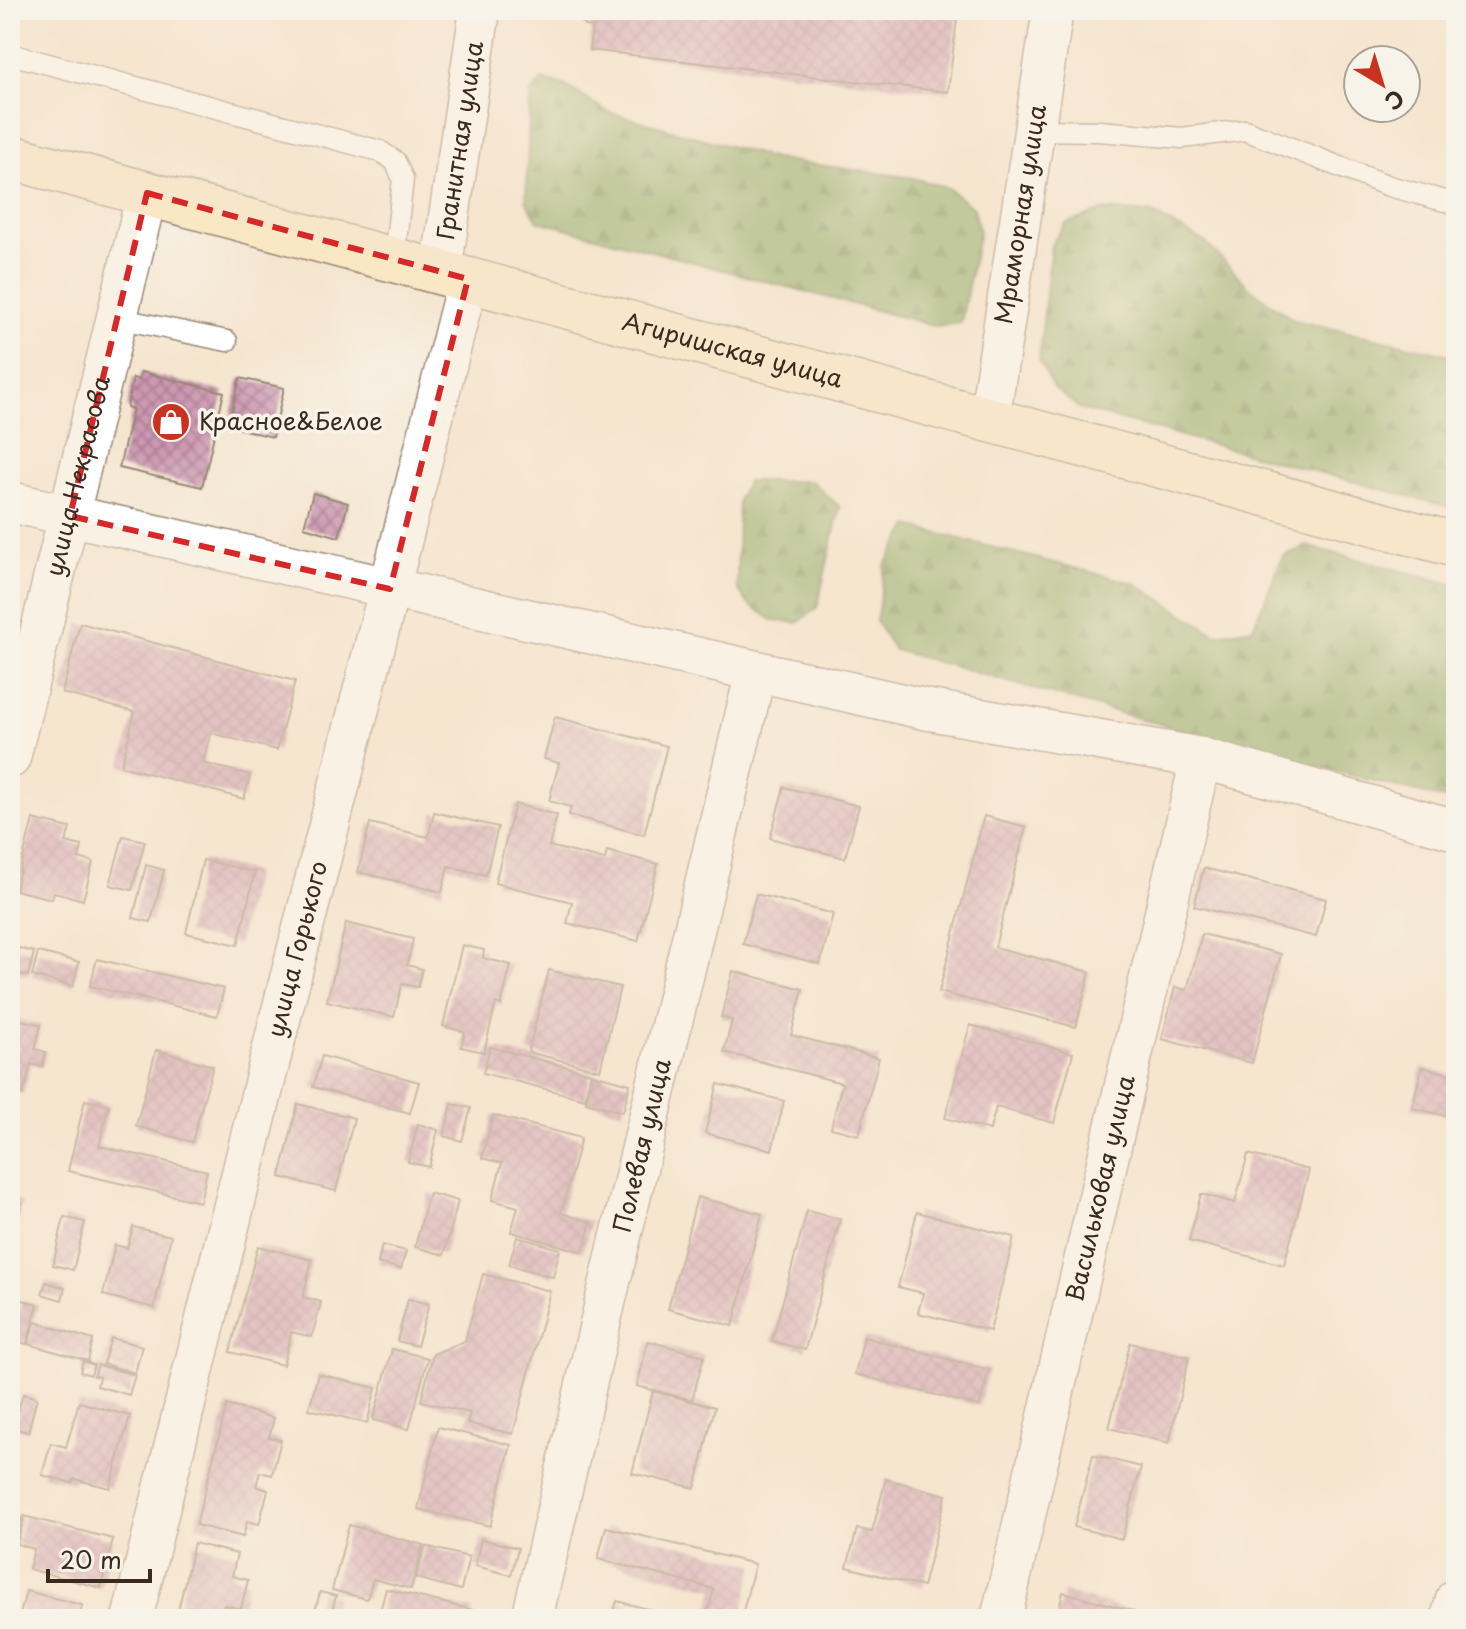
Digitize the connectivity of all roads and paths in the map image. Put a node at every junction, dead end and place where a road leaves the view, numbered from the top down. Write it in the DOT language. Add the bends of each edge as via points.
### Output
graph roads {
  1 [pos="480,10"];
  2 [pos="1053,10"];
  3 [pos="10,54"];
  4 [pos="1034,130"];
  5 [pos="10,157"];
  6 [pos="147,193"];
  7 [pos="1456,204"];
  8 [pos="394,259"];
  9 [pos="454,275"];
  10 [pos="117,318"];
  11 [pos="227,341"];
  12 [pos="989,420"];
  13 [pos="10,502"];
  14 [pos="70,516"];
  15 [pos="1456,545"];
  16 [pos="390,589"];
  17 [pos="756,671"];
  18 [pos="10,758"];
  19 [pos="1201,758"];
  20 [pos="1456,830"];
  21 [pos="1456,1599"];
  22 [pos="132,1619"];
  23 [pos="532,1619"];
  24 [pos="1001,1619"];
  25 [pos="1451,1619"];
  1 -- 9 [label="street, Гранитная улица"];
  2 -- 4 [label="street, Мраморная улица"];
  3 -- 8 [label="lane" via="380,151 395,161 403,179"];
  4 -- 7 [label="lane" via="1182,138 1245,130 1389,186"];
  4 -- 12 [label="street, Мраморная улица"];
  5 -- 6 [label="street, Агиришская улица"];
  6 -- 8 [label="street, Агиришская улица"];
  6 -- 10 [label="street, улица Некрасова"];
  8 -- 9 [label="street, Агиришская улица"];
  9 -- 12 [label="street, Агиришская улица"];
  9 -- 16 [label="street, улица Горького"];
  10 -- 11 [label="lane"];
  10 -- 14 [label="street, улица Некрасова"];
  12 -- 15 [label="street, Агиришская улица"];
  13 -- 14 [label="street"];
  14 -- 16 [label="street"];
  14 -- 18 [label="street, улица Некрасова"];
  16 -- 17 [label="street"];
  16 -- 22 [label="street, улица Горького"];
  17 -- 19 [label="street" via="924,709"];
  17 -- 23 [label="street, Полевая улица"];
  19 -- 20 [label="street"];
  19 -- 24 [label="street, Васильковая улица"];
  21 -- 25 [label="street"];
}
